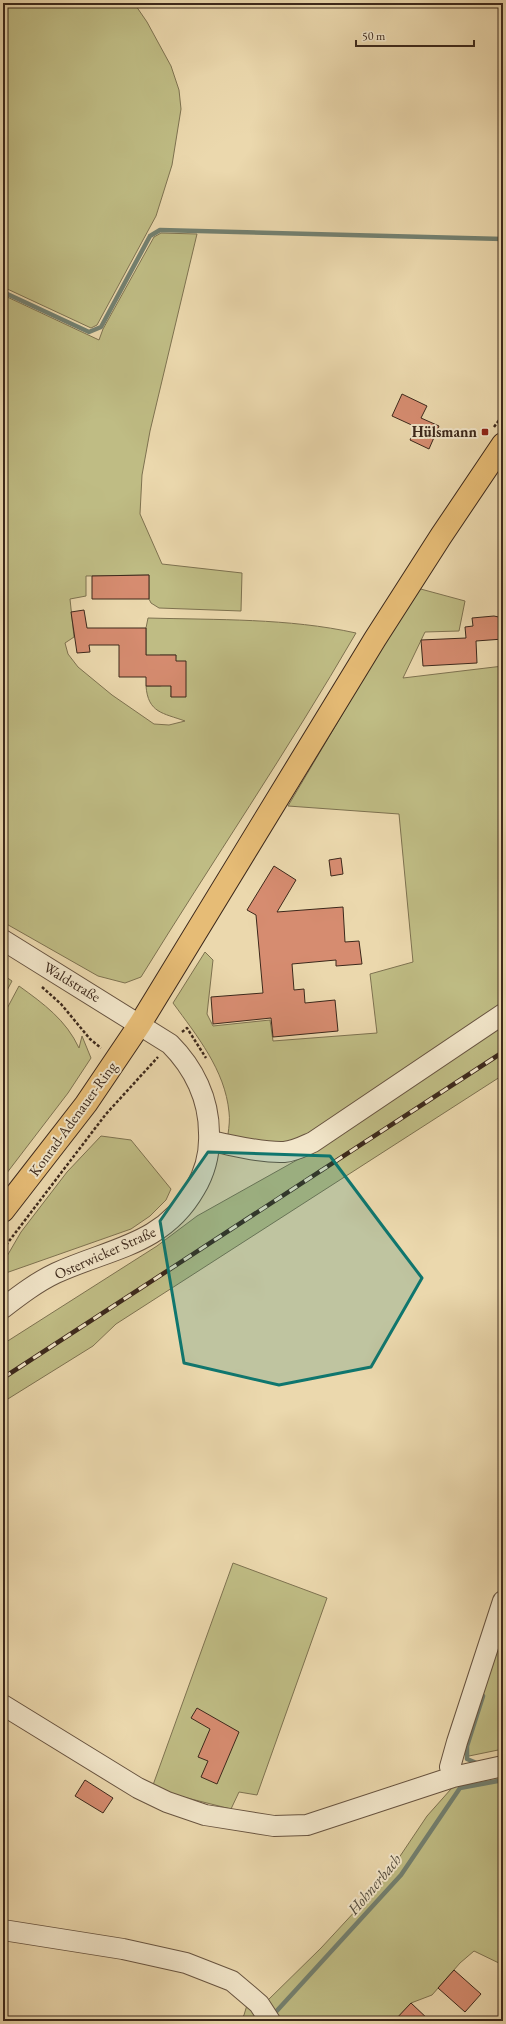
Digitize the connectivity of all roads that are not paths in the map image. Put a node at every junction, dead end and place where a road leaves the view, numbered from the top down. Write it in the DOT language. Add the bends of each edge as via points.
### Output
graph roads {
  1 [pos="503,444"];
  2 [pos="3,940"];
  3 [pos="503,1014"];
  4 [pos="140,1024"];
  5 [pos="210,1141"];
  6 [pos="3,1211"];
  7 [pos="3,1308"];
  8 [pos="503,1601"];
  9 [pos="3,1706"];
  10 [pos="503,1766"];
  11 [pos="453,1777"];
  12 [pos="3,1930"];
  13 [pos="270,2021"];
  1 -- 4 [label="main road, Konrad-Adenauer-Ring" via="375,639"];
  2 -- 4 [label="street, Waldstraße"];
  3 -- 5 [label="street" via="313,1142 298,1149 284,1152"];
  4 -- 5 [label="street, Osterwicker Straße" via="170,1044 195,1077 208,1112"];
  4 -- 6 [label="main road, Konrad-Adenauer-Ring" via="86,1104"];
  5 -- 7 [label="street, Osterwicker Straße" via="198,1184 182,1209 162,1228 136,1242 55,1274 36,1284"];
  8 -- 11 [label="street" via="456,1742 450,1767"];
  9 -- 11 [label="street" via="144,1791 205,1815 244,1822 274,1826 307,1825"];
  10 -- 11 [label="street"];
  12 -- 13 [label="street" via="123,1949 186,1963 232,1981 259,2004"];
}
